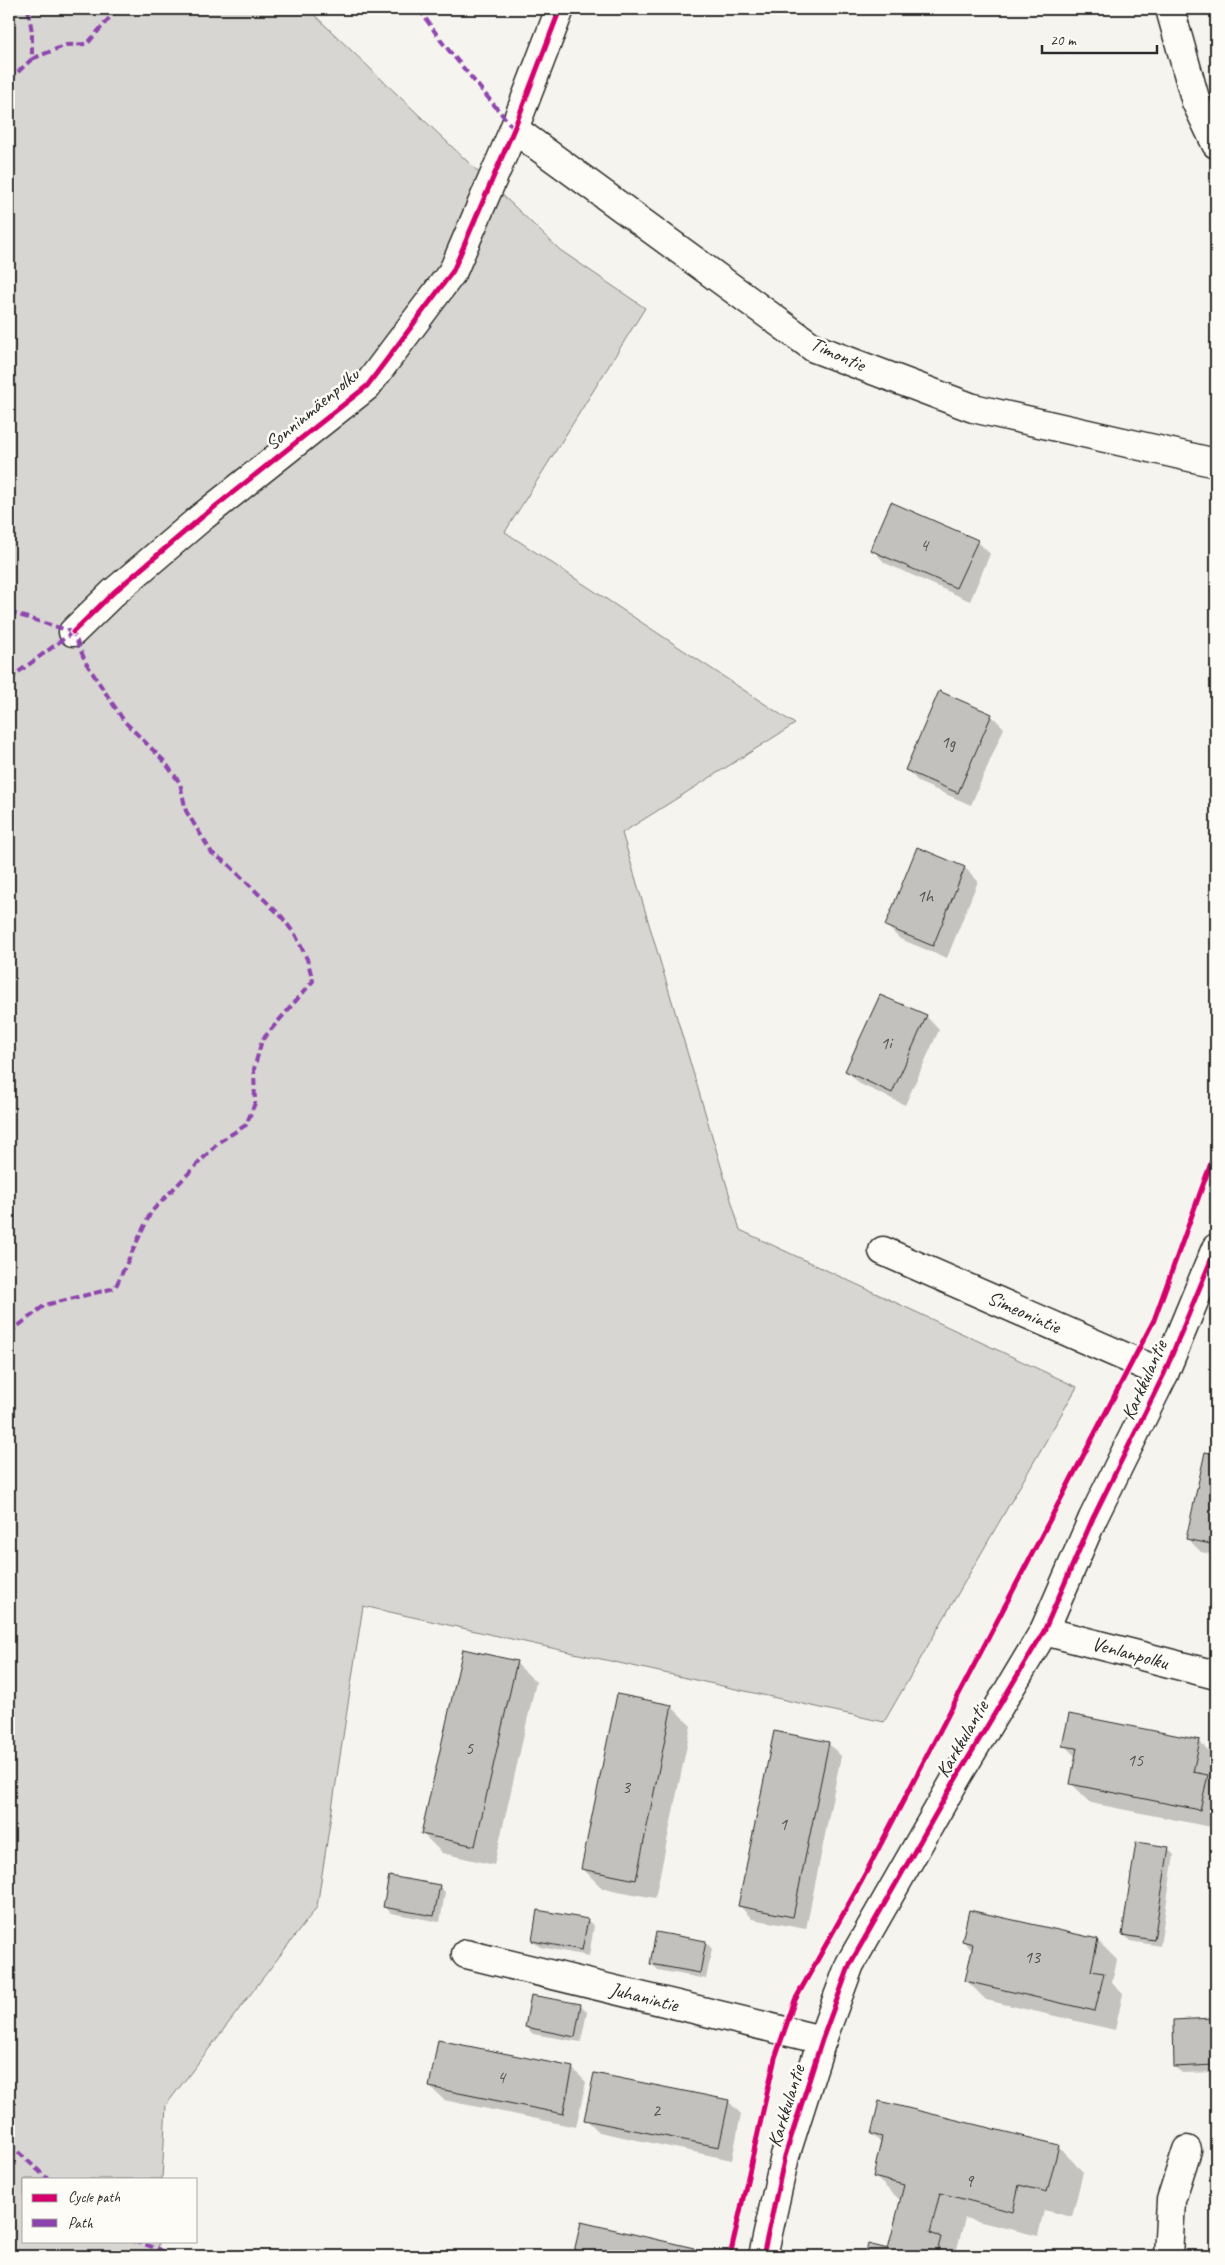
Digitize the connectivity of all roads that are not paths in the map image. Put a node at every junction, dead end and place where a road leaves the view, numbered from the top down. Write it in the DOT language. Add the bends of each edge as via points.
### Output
graph roads {
  1 [pos="560,9"];
  2 [pos="1170,9"];
  3 [pos="514,129"];
  4 [pos="1216,144"];
  5 [pos="1216,463"];
  6 [pos="74,632"];
  7 [pos="1216,1248"];
  8 [pos="883,1251"];
  9 [pos="1164,1374"];
  10 [pos="1044,1630"];
  11 [pos="1216,1675"];
  12 [pos="466,1954"];
  13 [pos="822,2040"];
  14 [pos="1186,2150"];
  15 [pos="764,2256"];
  16 [pos="1168,2256"];
  1 -- 3 [label="street, Sonninmäenpolku"];
  2 -- 4 [label="street" via="1196,102"];
  3 -- 5 [label="street, Timontie" via="814,348 973,408"];
  3 -- 6 [label="street, Sonninmäenpolku" via="453,271 367,386 195,524 113,593"];
  7 -- 9 [label="street, Karkkulantie"];
  8 -- 9 [label="street, Simeonintie"];
  9 -- 10 [label="street, Karkkulantie" via="1093,1518"];
  10 -- 11 [label="street, Venlanpolku"];
  10 -- 13 [label="street, Karkkulantie" via="850,1964"];
  12 -- 13 [label="street, Juhanintie"];
  13 -- 15 [label="street, Karkkulantie" via="785,2156"];
  14 -- 16 [label="street" via="1171,2200"];
}
